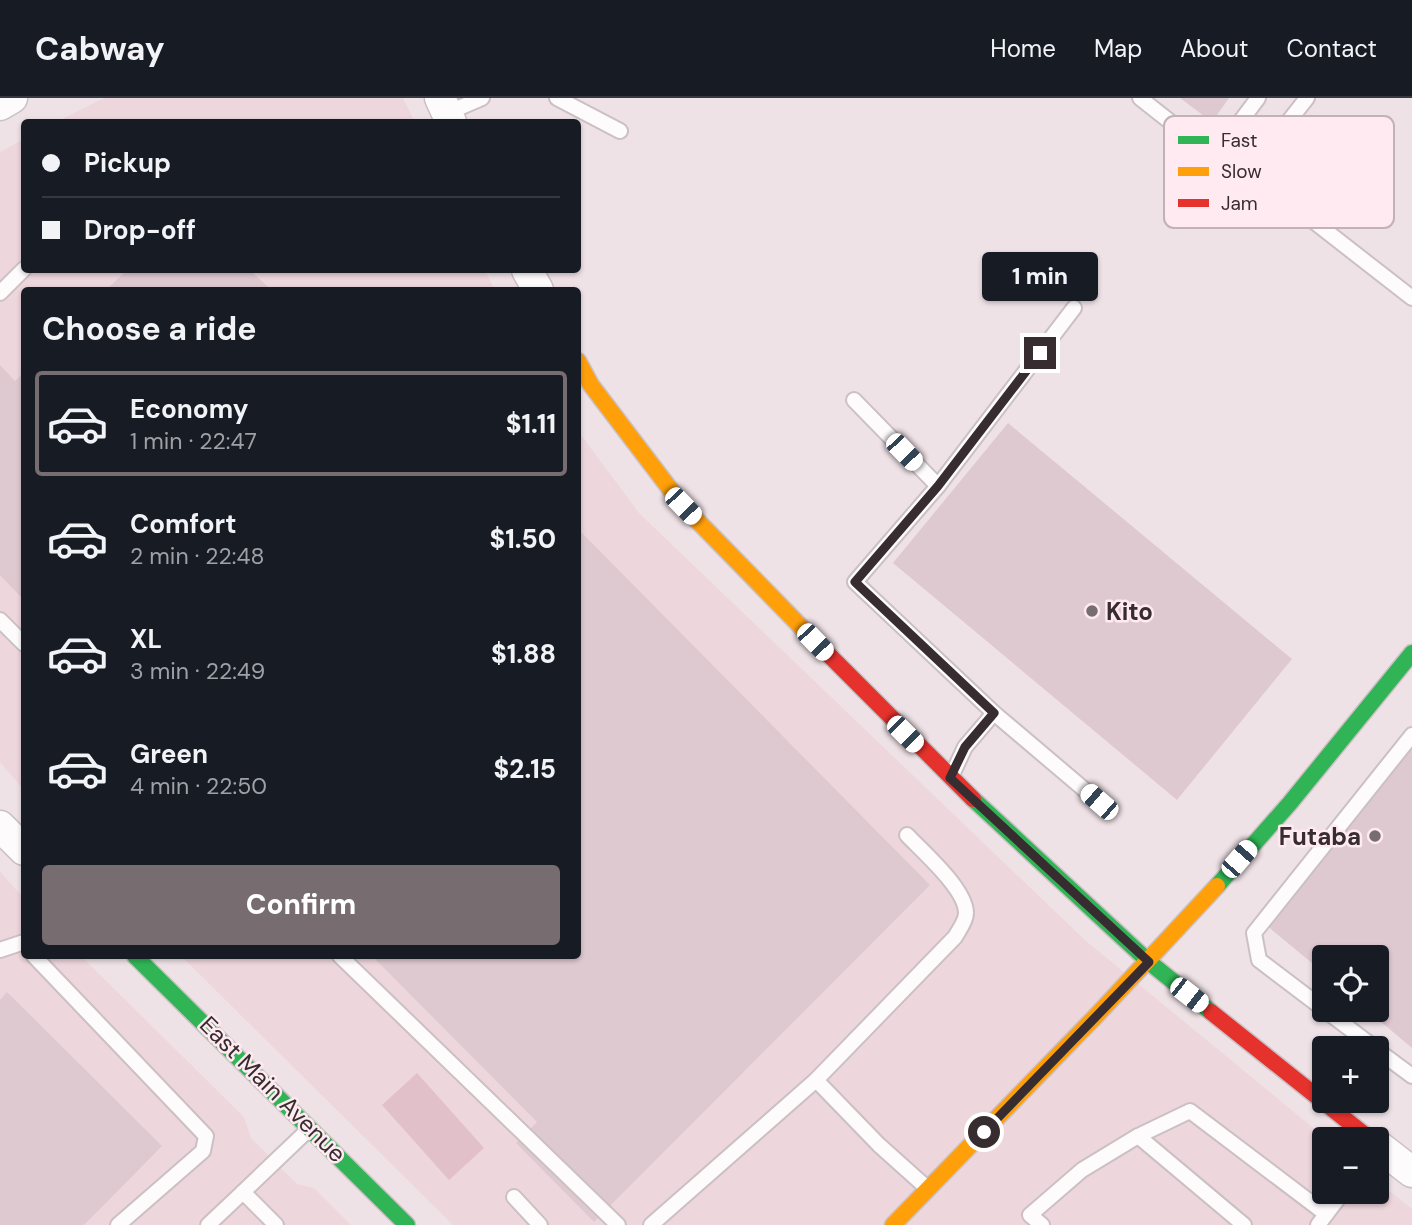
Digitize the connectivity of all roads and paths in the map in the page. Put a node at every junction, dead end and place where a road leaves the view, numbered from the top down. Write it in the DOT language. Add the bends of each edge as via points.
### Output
graph roads {
  1 [pos="12,98"];
  2 [pos="482,98"];
  3 [pos="557,98"];
  4 [pos="1140,98"];
  5 [pos="1258,98"];
  6 [pos="1307,98"];
  7 [pos="0,105"];
  8 [pos="446,111"];
  9 [pos="1244,116"];
  10 [pos="1293,116"];
  11 [pos="1164,117"];
  12 [pos="621,131"];
  13 [pos="1322,228"];
  14 [pos="21,272"];
  15 [pos="0,293"];
  16 [pos="1412,298"];
  17 [pos="1074,308"];
  18 [pos="581,367"];
  19 [pos="854,400"];
  20 [pos="938,486"];
  21 [pos="0,620"];
  22 [pos="21,641"];
  23 [pos="1412,653"];
  24 [pos="994,713"];
  25 [pos="1412,734"];
  26 [pos="950,778"];
  27 [pos="1099,802"];
  28 [pos="0,826"];
  29 [pos="907,835"];
  30 [pos="21,846"];
  31 [pos="21,945"];
  32 [pos="0,950"];
  33 [pos="37,959"];
  34 [pos="138,959"];
  35 [pos="343,959"];
  36 [pos="1149,962"];
  37 [pos="1359,1036"];
  38 [pos="1389,1059"];
  39 [pos="1412,1076"];
  40 [pos="816,1080"];
  41 [pos="311,1126"];
  42 [pos="1355,1127"];
  43 [pos="1138,1136"];
  44 [pos="1389,1154"];
  45 [pos="1412,1172"];
  46 [pos="928,1189"];
  47 [pos="243,1192"];
  48 [pos="514,1197"];
  49 [pos="1334,1204"];
  50 [pos="1322,1220"];
  51 [pos="118,1225"];
  52 [pos="208,1225"];
  53 [pos="276,1225"];
  54 [pos="407,1225"];
  55 [pos="540,1225"];
  56 [pos="618,1225"];
  57 [pos="651,1225"];
  58 [pos="893,1225"];
  59 [pos="1042,1225"];
  60 [pos="1244,1225"];
  1 -- 7 [label="street"];
  2 -- 8 [label="lane"];
  3 -- 12 [label="lane"];
  4 -- 11 [label="lane"];
  5 -- 9 [label="lane"];
  6 -- 10 [label="lane"];
  13 -- 16 [label="lane"];
  14 -- 15 [label="lane"];
  17 -- 20 [label="lane"];
  18 -- 26 [label="street" via="683,506"];
  19 -- 20 [label="lane"];
  20 -- 24 [label="lane" via="855,582"];
  21 -- 22 [label="lane"];
  23 -- 36 [label="street" via="1366,713"];
  24 -- 26 [label="lane" via="965,747"];
  24 -- 27 [label="lane"];
  25 -- 37 [label="lane" via="1254,933 1259,960"];
  26 -- 36 [label="street"];
  28 -- 30 [label="street"];
  29 -- 40 [label="lane" via="953,884 965,903 966,916 955,937"];
  31 -- 32 [label="lane"];
  33 -- 51 [label="lane" via="206,1136 203,1151"];
  34 -- 41 [label="street, East Main Avenue"];
  35 -- 56 [label="lane"];
  36 -- 42 [label="street"];
  36 -- 46 [label="street"];
  38 -- 39 [label="lane"];
  40 -- 46 [label="lane"];
  40 -- 57 [label="lane"];
  41 -- 47 [label="lane"];
  41 -- 54 [label="street, East Main Avenue"];
  43 -- 50 [label="lane" via="1190,1111"];
  43 -- 59 [label="lane" via="1082,1170 1030,1215"];
  43 -- 60 [label="lane"];
  44 -- 45 [label="street"];
  46 -- 58 [label="street" via="910,1215"];
  47 -- 52 [label="lane"];
  47 -- 53 [label="lane"];
  48 -- 55 [label="lane"];
  49 -- 50 [label="lane"];
}
